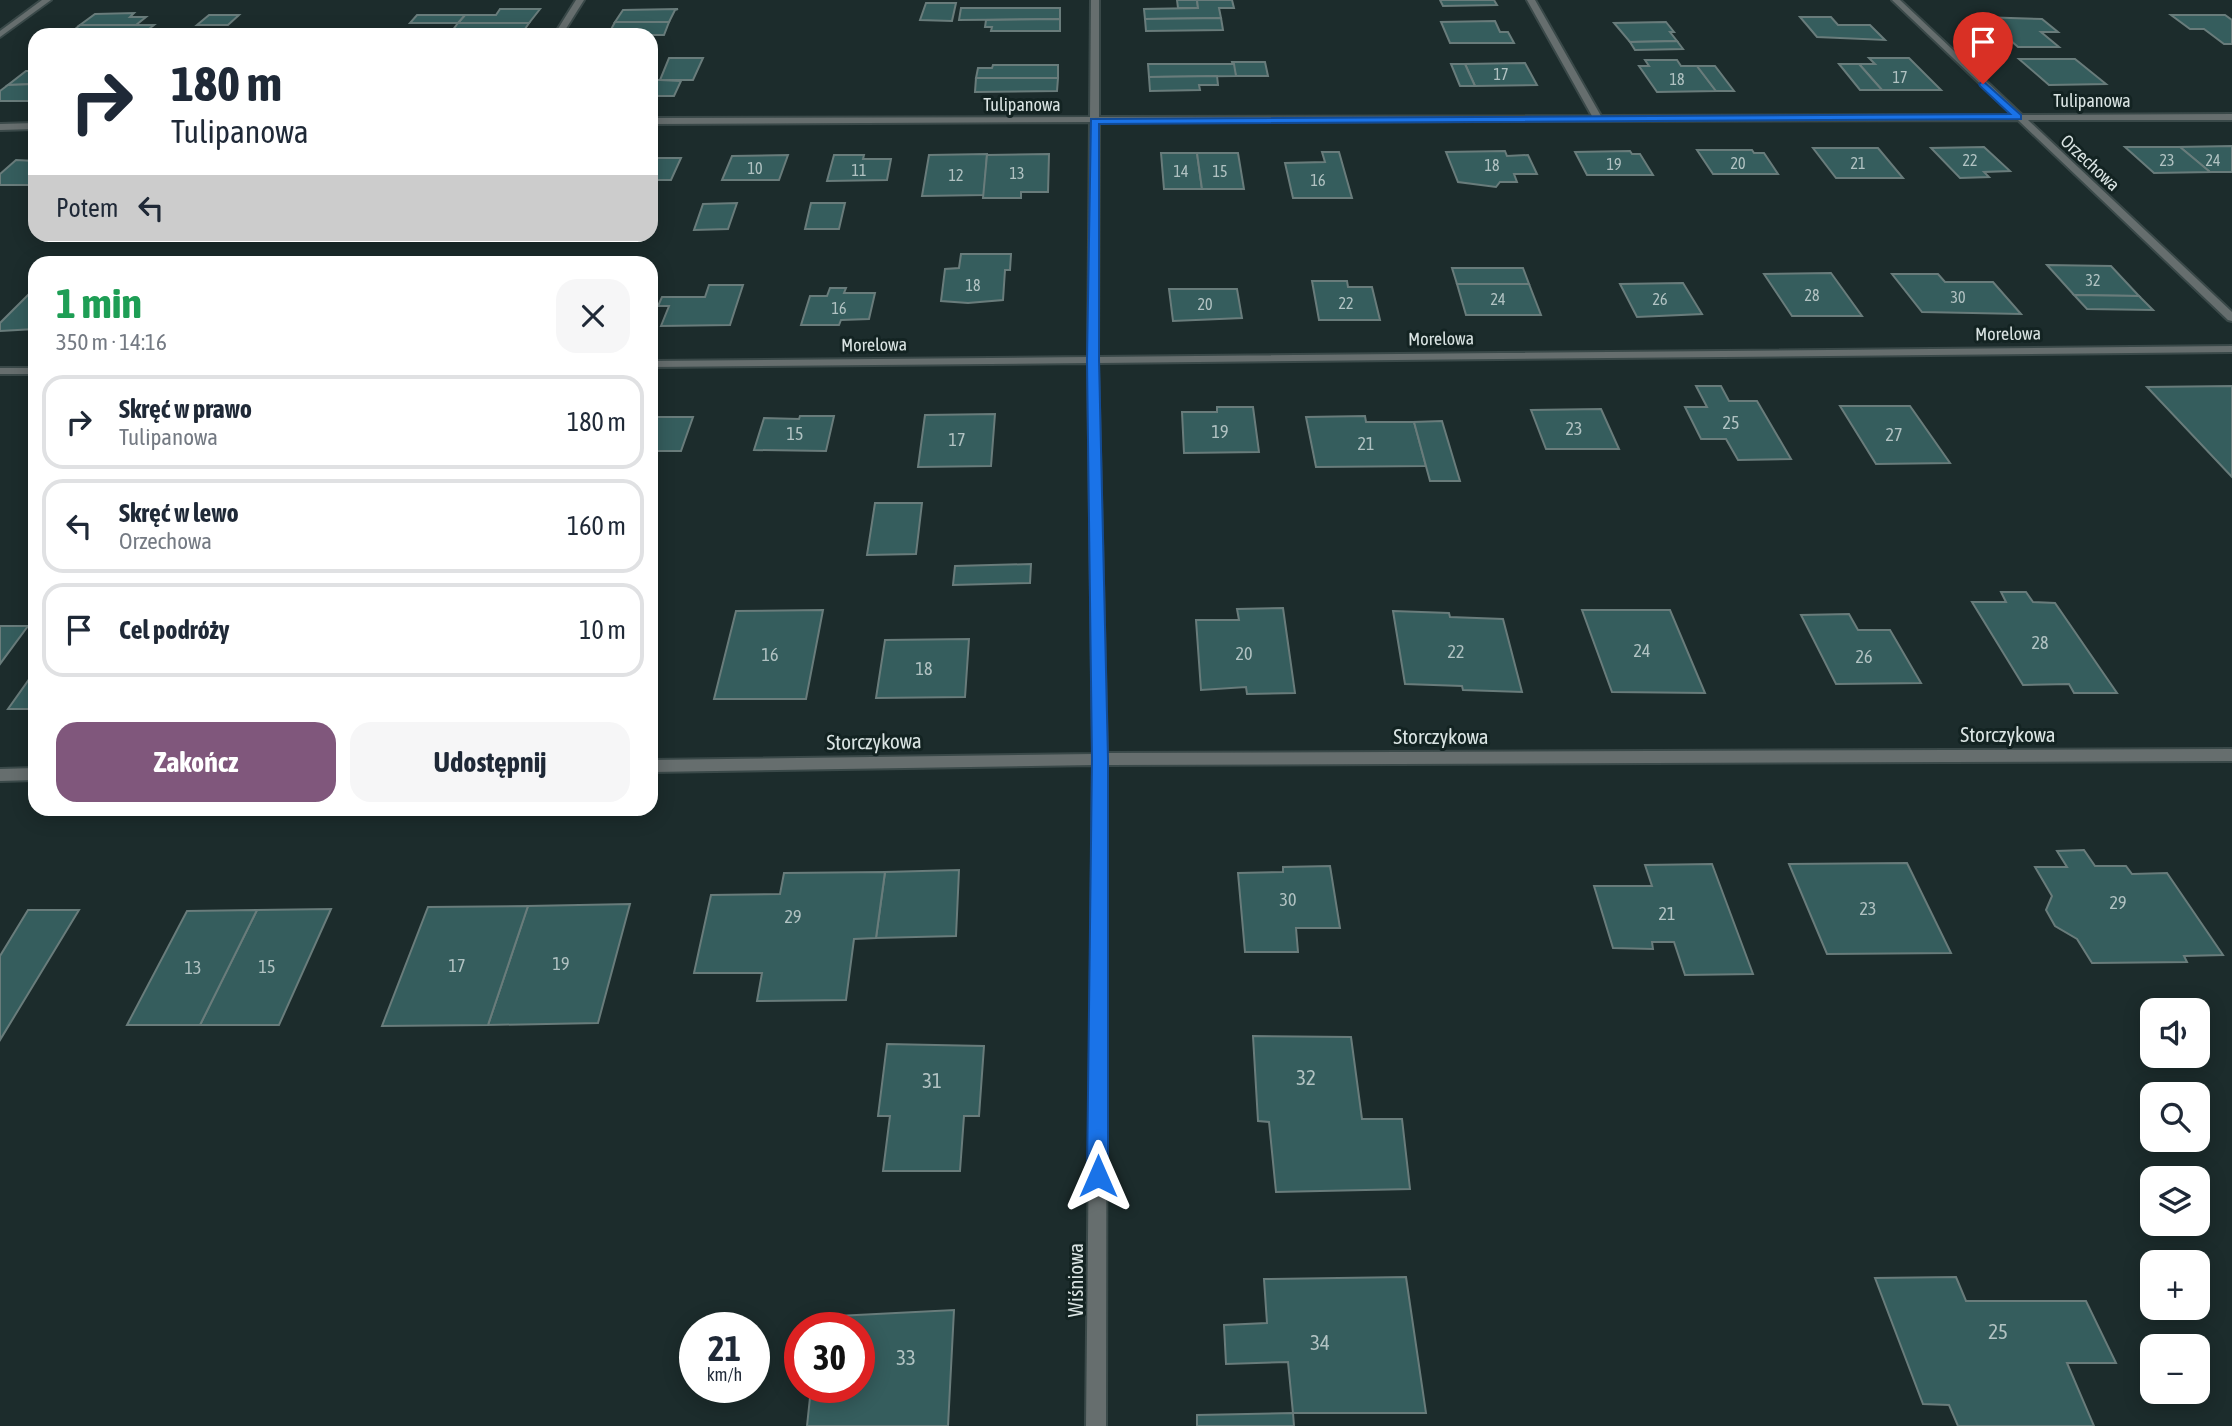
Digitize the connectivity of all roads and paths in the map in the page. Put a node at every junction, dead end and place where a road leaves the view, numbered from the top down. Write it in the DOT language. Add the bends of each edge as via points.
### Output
graph roads {
  1 [pos="47,0"];
  2 [pos="580,0"];
  3 [pos="1095,0"];
  4 [pos="1531,0"];
  5 [pos="1896,0"];
  6 [pos="562,28"];
  7 [pos="0,34"];
  8 [pos="2018,117"];
  9 [pos="2232,117"];
  10 [pos="1598,119"];
  11 [pos="658,121"];
  12 [pos="1094,121"];
  13 [pos="28,126"];
  14 [pos="0,127"];
  15 [pos="2232,318"];
  16 [pos="2232,349"];
  17 [pos="1093,360"];
  18 [pos="658,365"];
  19 [pos="0,371"];
  20 [pos="28,371"];
  21 [pos="2232,755"];
  22 [pos="1100,760"];
  23 [pos="658,766"];
  24 [pos="28,774"];
  25 [pos="0,775"];
  26 [pos="1096,1426"];
  1 -- 7 [label="street"];
  2 -- 6 [label="street"];
  3 -- 12 [label="street, Wiśniowa"];
  4 -- 10 [label="street"];
  5 -- 8 [label="street, Orzechowa"];
  8 -- 9 [label="street, Tulipanowa"];
  8 -- 10 [label="street, Tulipanowa"];
  8 -- 15 [label="street, Orzechowa"];
  10 -- 12 [label="street, Tulipanowa"];
  11 -- 12 [label="street, Tulipanowa"];
  12 -- 17 [label="street, Wiśniowa"];
  13 -- 14 [label="street"];
  16 -- 17 [label="street, Morelowa"];
  17 -- 18 [label="street, Morelowa"];
  17 -- 22 [label="street, Wiśniowa"];
  19 -- 20 [label="street"];
  21 -- 22 [label="street, Storczykowa"];
  22 -- 23 [label="street, Storczykowa"];
  22 -- 26 [label="street, Wiśniowa"];
  24 -- 25 [label="street"];
}
